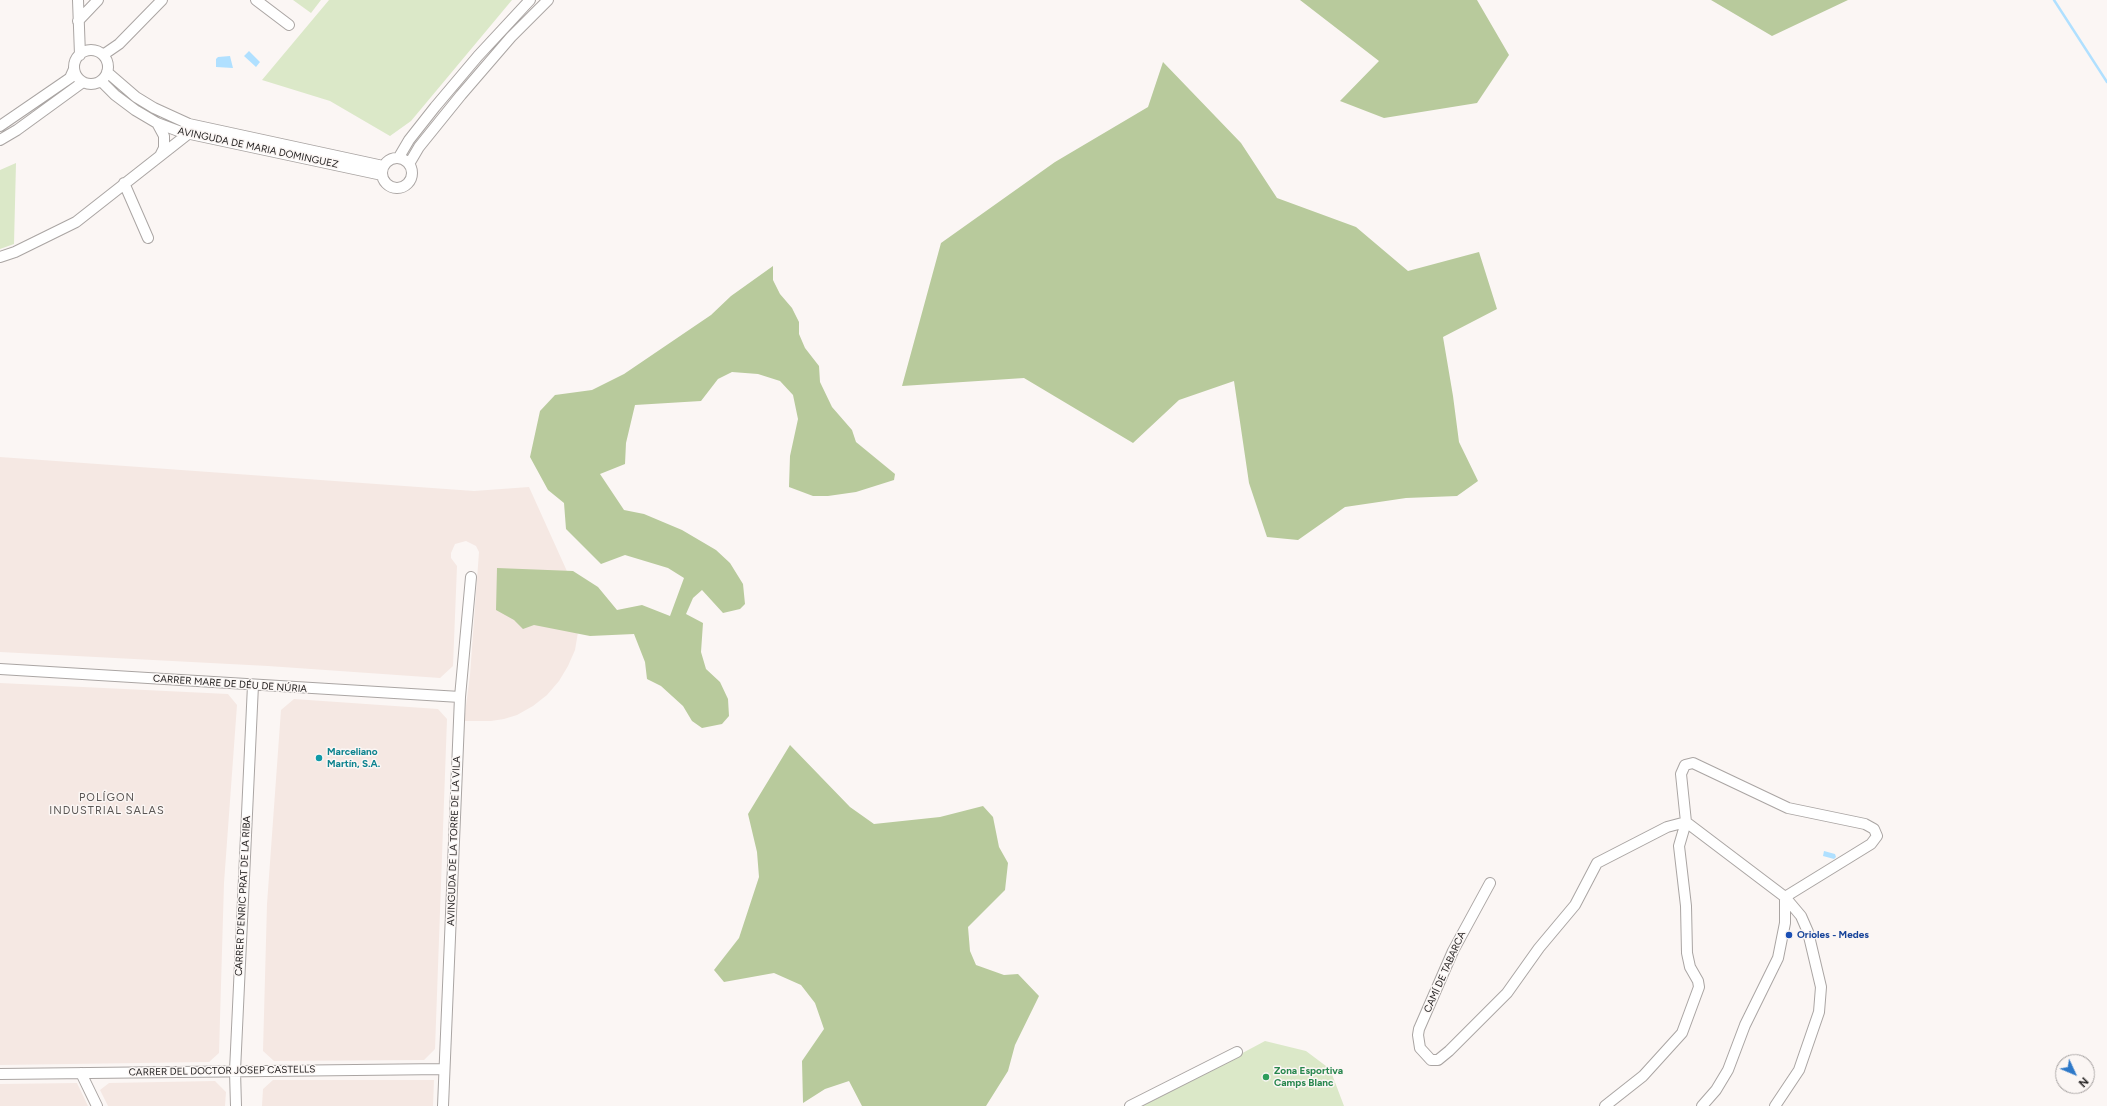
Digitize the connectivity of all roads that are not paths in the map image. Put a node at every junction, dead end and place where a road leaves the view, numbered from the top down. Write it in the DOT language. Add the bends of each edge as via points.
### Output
graph roads {
  1 [pos="78,0"];
  2 [pos="98,0"];
  3 [pos="162,0"];
  4 [pos="256,0"];
  5 [pos="530,0"];
  6 [pos="548,0"];
  7 [pos="78,21"];
  8 [pos="289,25"];
  9 [pos="80,55"];
  10 [pos="103,55"];
  11 [pos="74,69"];
  12 [pos="107,72"];
  13 [pos="101,81"];
  14 [pos="83,82"];
  15 [pos="157,123"];
  16 [pos="0,126"];
  17 [pos="188,134"];
  18 [pos="0,140"];
  19 [pos="160,156"];
  20 [pos="399,157"];
  21 [pos="409,164"];
  22 [pos="383,171"];
  23 [pos="124,183"];
  24 [pos="148,238"];
  25 [pos="0,257"];
  26 [pos="471,577"];
  27 [pos="0,669"];
  28 [pos="253,685"];
  29 [pos="460,698"];
  30 [pos="1686,822"];
  31 [pos="1490,883"];
  32 [pos="1785,897"];
  33 [pos="1237,1052"];
  34 [pos="444,1069"];
  35 [pos="235,1071"];
  36 [pos="81,1073"];
  37 [pos="0,1074"];
  38 [pos="97,1106"];
  39 [pos="236,1106"];
  40 [pos="443,1106"];
  41 [pos="1130,1106"];
  42 [pos="1605,1106"];
  43 [pos="1702,1106"];
  44 [pos="1775,1106"];
  1 -- 7 [label="street"];
  2 -- 7 [label="street"];
  3 -- 10 [label="street" via="119,44"];
  4 -- 8 [label="street"];
  5 -- 20 [label="street" via="464,73 409,140"];
  6 -- 21 [label="street" via="511,37 461,95 419,147"];
  7 -- 9 [label="street"];
  9 -- 10 [label="street" via="89,50"];
  9 -- 11 [label="street"];
  10 -- 12 [label="street" via="108,63"];
  11 -- 14 [label="street"];
  11 -- 16 [label="street" via="70,78"];
  12 -- 13 [label="street"];
  12 -- 22 [label="street, AVINGUDA DE MARIA DOMINGUEZ" via="136,97 189,124"];
  13 -- 14 [label="street" via="92,84"];
  13 -- 15 [label="street, AVINGUDA DE MARIA DOMINGUEZ" via="127,105"];
  14 -- 18 [label="street"];
  15 -- 17 [label="street, AVINGUDA DE MARIA DOMINGUEZ"];
  15 -- 19 [label="street" via="164,136 164,148"];
  17 -- 19 [label="street"];
  17 -- 22 [label="street, AVINGUDA DE MARIA DOMINGUEZ"];
  19 -- 23 [label="street"];
  20 -- 21 [label="street"];
  20 -- 22 [label="street" via="390,159"];
  21 -- 22 [label="street" via="412,177 403,187 390,186"];
  23 -- 24 [label="street"];
  23 -- 25 [label="street" via="76,222"];
  26 -- 29 [label="street, AVINGUDA DE LA TORRE DE LA VILA"];
  27 -- 28 [label="street, CARRER MARE DE DÉU DE NÚRIA"];
  28 -- 29 [label="street, CARRER MARE DE DÉU DE NÚRIA"];
  28 -- 35 [label="street, CARRER D'ENRIC PRAT DE LA RIBA"];
  29 -- 34 [label="street, AVINGUDA DE LA TORRE DE LA VILA"];
  30 -- 31 [label="street, CAMÍ DE TABARCA" via="1667,827 1597,863 1575,905 1539,948 1507,993 1449,1051 1438,1060 1431,1060 1420,1048 1419,1029 1453,951"];
  30 -- 32 [label="street"];
  30 -- 32 [label="street" via="1681,774 1685,765 1693,763 1788,808 1865,824 1874,829 1877,836 1872,844"];
  30 -- 42 [label="street" via="1678,846 1686,906 1687,953 1699,987 1682,1033 1643,1076"];
  32 -- 43 [label="street" via="1785,923 1778,958 1744,1024 1728,1070"];
  32 -- 44 [label="street" via="1801,916 1808,932 1819,975 1821,997 1817,1019 1799,1070"];
  33 -- 41 [label="street"];
  34 -- 35 [label="street, CARRER DEL DOCTOR JOSEP CASTELLS"];
  34 -- 40 [label="street, AVINGUDA DE LA TORRE DE LA VILA"];
  35 -- 36 [label="street, CARRER DEL DOCTOR JOSEP CASTELLS"];
  35 -- 39 [label="street, CARRER D'ENRIC PRAT DE LA RIBA"];
  36 -- 37 [label="street, CARRER DEL DOCTOR JOSEP CASTELLS"];
  36 -- 38 [label="street"];
}
